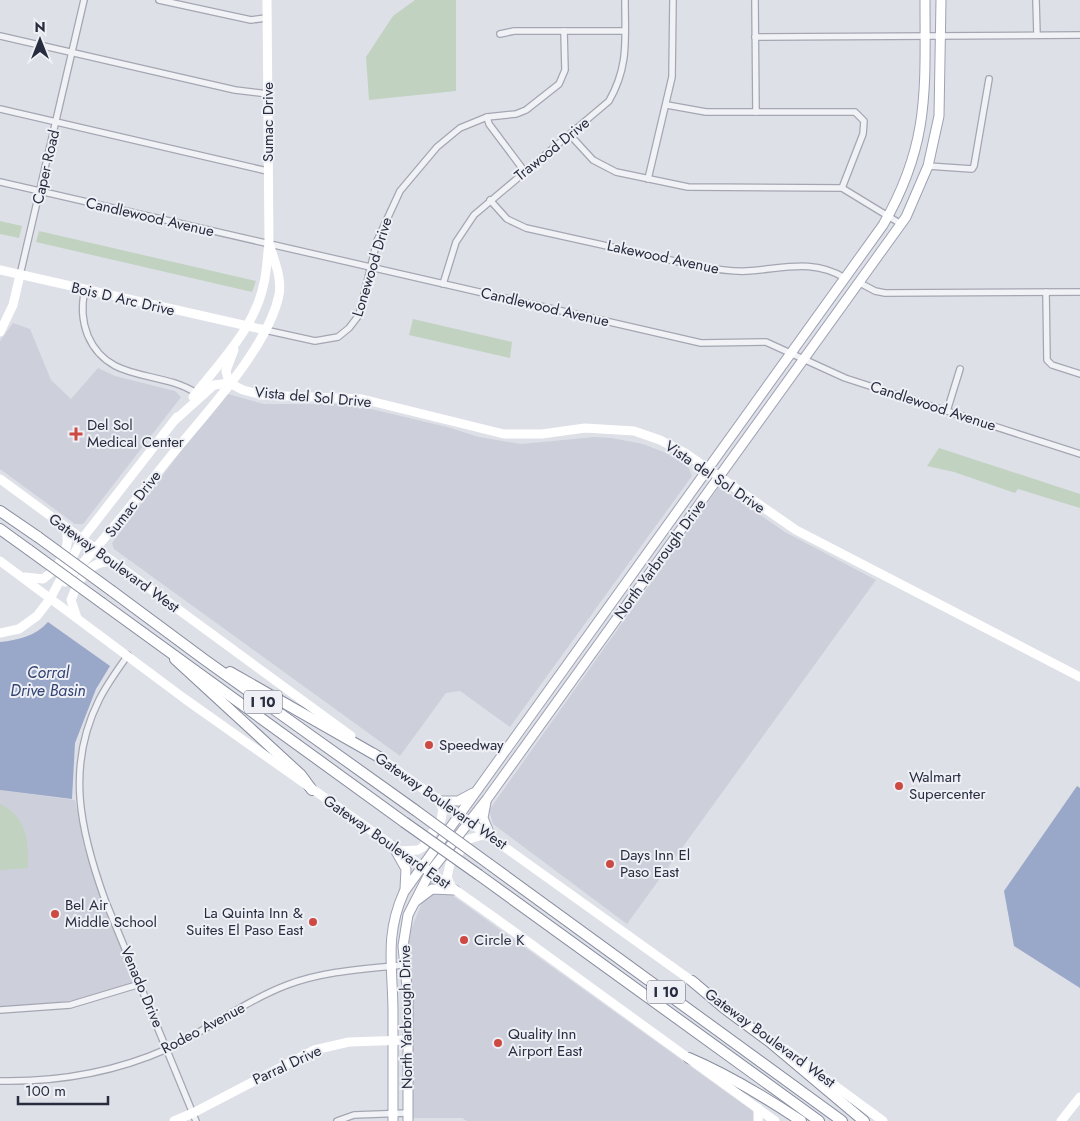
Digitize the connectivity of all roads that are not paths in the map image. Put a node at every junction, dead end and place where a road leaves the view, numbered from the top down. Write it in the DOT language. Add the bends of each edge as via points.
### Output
graph roads {
  1 [pos="84,0"];
  2 [pos="159,0"];
  3 [pos="266,0"];
  4 [pos="625,0"];
  5 [pos="673,0"];
  6 [pos="755,0"];
  7 [pos="925,0"];
  8 [pos="941,0"];
  9 [pos="1036,0"];
  10 [pos="266,18"];
  11 [pos="564,31"];
  12 [pos="625,31"];
  13 [pos="500,34"];
  14 [pos="1080,34"];
  15 [pos="1036,35"];
  16 [pos="0,36"];
  17 [pos="925,36"];
  18 [pos="941,36"];
  19 [pos="755,37"];
  20 [pos="72,53"];
  21 [pos="989,79"];
  22 [pos="268,94"];
  23 [pos="667,105"];
  24 [pos="0,109"];
  25 [pos="756,112"];
  26 [pos="487,117"];
  27 [pos="56,122"];
  28 [pos="571,136"];
  29 [pos="928,166"];
  30 [pos="268,171"];
  31 [pos="525,172"];
  32 [pos="648,179"];
  33 [pos="0,182"];
  34 [pos="842,188"];
  35 [pos="40,192"];
  36 [pos="490,200"];
  37 [pos="889,215"];
  38 [pos="901,224"];
  39 [pos="269,244"];
  40 [pos="371,265"];
  41 [pos="0,270"];
  42 [pos="20,275"];
  43 [pos="844,278"];
  44 [pos="860,283"];
  45 [pos="443,284"];
  46 [pos="85,290"];
  47 [pos="1046,292"];
  48 [pos="1080,292"];
  49 [pos="247,326"];
  50 [pos="265,330"];
  51 [pos="0,332"];
  52 [pos="240,337"];
  53 [pos="790,353"];
  54 [pos="804,360"];
  55 [pos="960,369"];
  56 [pos="1080,374"];
  57 [pos="230,383"];
  58 [pos="196,393"];
  59 [pos="947,411"];
  60 [pos="174,422"];
  61 [pos="1080,454"];
  62 [pos="707,468"];
  63 [pos="719,477"];
  64 [pos="0,479"];
  65 [pos="0,510"];
  66 [pos="65,527"];
  67 [pos="0,529"];
  68 [pos="82,539"];
  69 [pos="97,550"];
  70 [pos="0,561"];
  71 [pos="114,562"];
  72 [pos="20,575"];
  73 [pos="50,598"];
  74 [pos="77,618"];
  75 [pos="0,633"];
  76 [pos="159,642"];
  77 [pos="128,655"];
  78 [pos="573,657"];
  79 [pos="205,660"];
  80 [pos="584,664"];
  81 [pos="1080,677"];
  82 [pos="379,757"];
  83 [pos="312,790"];
  84 [pos="478,791"];
  85 [pos="487,798"];
  86 [pos="439,799"];
  87 [pos="461,814"];
  88 [pos="470,821"];
  89 [pos="492,836"];
  90 [pos="397,848"];
  91 [pos="422,866"];
  92 [pos="430,872"];
  93 [pos="453,889"];
  94 [pos="404,892"];
  95 [pos="412,905"];
  96 [pos="403,965"];
  97 [pos="390,966"];
  98 [pos="692,981"];
  99 [pos="140,984"];
  100 [pos="0,1010"];
  101 [pos="393,1040"];
  102 [pos="408,1040"];
  103 [pos="167,1048"];
  104 [pos="689,1058"];
  105 [pos="0,1081"];
  106 [pos="1080,1098"];
  107 [pos="758,1108"];
  108 [pos="195,1117"];
  109 [pos="393,1117"];
  110 [pos="408,1117"];
  111 [pos="174,1121"];
  112 [pos="337,1121"];
  113 [pos="758,1121"];
  114 [pos="775,1121"];
  115 [pos="801,1121"];
  116 [pos="819,1121"];
  117 [pos="842,1121"];
  118 [pos="864,1121"];
  119 [pos="884,1121"];
  120 [pos="1061,1121"];
  1 -- 20 [label="street, Caper Road"];
  2 -- 10 [label="street" via="250,20"];
  3 -- 10 [label="main road, Sumac Drive"];
  4 -- 12 [label="street, Trawood Drive"];
  5 -- 23 [label="street" via="672,77"];
  6 -- 19 [label="street"];
  7 -- 17 [label="main road, North Yarbrough Drive"];
  8 -- 18 [label="main road, North Yarbrough Drive"];
  9 -- 15 [label="street"];
  10 -- 22 [label="main road, Sumac Drive"];
  11 -- 12 [label="street"];
  11 -- 13 [label="street"];
  11 -- 26 [label="street, Lonewood Drive" via="565,70 559,84 526,110"];
  12 -- 28 [label="street, Trawood Drive" via="625,59 617,87 609,101"];
  14 -- 15 [label="street"];
  15 -- 18 [label="street"];
  16 -- 20 [label="street"];
  17 -- 18 [label="street"];
  17 -- 19 [label="street"];
  17 -- 37 [label="main road, North Yarbrough Drive" via="925,99 919,141 909,175"];
  18 -- 29 [label="main road, North Yarbrough Drive" via="939,116"];
  19 -- 25 [label="street"];
  20 -- 22 [label="street" via="249,94"];
  20 -- 27 [label="street, Caper Road"];
  21 -- 29 [label="street" via="972,169"];
  22 -- 30 [label="main road, Sumac Drive"];
  23 -- 25 [label="street" via="706,112"];
  23 -- 32 [label="street"];
  24 -- 27 [label="street"];
  25 -- 34 [label="street" via="841,111 860,115 864,124 863,134"];
  26 -- 31 [label="street"];
  26 -- 40 [label="street, Lonewood Drive" via="450,135 411,176 383,224"];
  27 -- 30 [label="street"];
  27 -- 35 [label="street, Caper Road"];
  28 -- 31 [label="street, Trawood Drive"];
  28 -- 32 [label="street" via="600,166"];
  29 -- 38 [label="main road, North Yarbrough Drive"];
  30 -- 39 [label="main road, Sumac Drive"];
  31 -- 36 [label="street, Trawood Drive"];
  32 -- 34 [label="street" via="705,188"];
  33 -- 35 [label="street, Candlewood Avenue"];
  34 -- 37 [label="street"];
  35 -- 39 [label="street, Candlewood Avenue"];
  35 -- 42 [label="street, Caper Road"];
  36 -- 43 [label="street, Lakewood Avenue" via="507,219 526,228 697,266 745,271 806,265 826,268"];
  36 -- 45 [label="street, Trawood Drive" via="474,215 456,242"];
  37 -- 38 [label="street"];
  37 -- 43 [label="main road, North Yarbrough Drive"];
  38 -- 44 [label="main road, North Yarbrough Drive"];
  39 -- 40 [label="street, Candlewood Avenue"];
  39 -- 49 [label="main road, Sumac Drive" via="264,284"];
  39 -- 50 [label="main road, Sumac Drive" via="280,285"];
  40 -- 45 [label="street, Candlewood Avenue"];
  40 -- 50 [label="street, Lonewood Drive" via="359,315 338,337 315,341"];
  41 -- 42 [label="main road, Bois D Arc Drive"];
  42 -- 46 [label="main road, Bois D Arc Drive"];
  42 -- 51 [label="main road, Caper Road" via="13,305"];
  43 -- 53 [label="main road, North Yarbrough Drive"];
  44 -- 47 [label="street" via="885,293"];
  44 -- 54 [label="main road, North Yarbrough Drive"];
  45 -- 53 [label="street, Candlewood Avenue" via="701,343 766,342"];
  46 -- 49 [label="main road, Bois D Arc Drive"];
  46 -- 58 [label="street" via="82,311 86,330 90,342 103,358 128,372 183,385"];
  47 -- 48 [label="street"];
  47 -- 56 [label="street" via="1047,360 1052,365"];
  49 -- 50 [label="main road, Bois D Arc Drive"];
  49 -- 52 [label="main road, Sumac Drive"];
  50 -- 57 [label="main road, Sumac Drive"];
  52 -- 57 [label="main road" via="226,371"];
  52 -- 58 [label="main road, Sumac Drive"];
  53 -- 54 [label="street, Candlewood Avenue"];
  53 -- 62 [label="main road, North Yarbrough Drive"];
  54 -- 59 [label="street, Candlewood Avenue" via="846,378"];
  54 -- 63 [label="main road, North Yarbrough Drive"];
  55 -- 59 [label="street"];
  57 -- 60 [label="main road" via="214,385"];
  57 -- 62 [label="main road, Vista del Sol Drive" via="262,395 362,399 504,434 542,434 585,428 621,429 660,440"];
  57 -- 69 [label="main road, Sumac Drive"];
  58 -- 60 [label="main road, Sumac Drive"];
  59 -- 61 [label="street, Candlewood Avenue"];
  60 -- 68 [label="main road, Sumac Drive"];
  62 -- 63 [label="main road, Vista del Sol Drive"];
  62 -- 78 [label="main road, North Yarbrough Drive"];
  63 -- 80 [label="main road, North Yarbrough Drive"];
  63 -- 81 [label="main road, Vista del Sol Drive" via="789,526"];
  64 -- 66 [label="main road, Gateway Boulevard West"];
  65 -- 79 [label="highway, I 10, bridge"];
  66 -- 68 [label="main road, Gateway Boulevard West"];
  66 -- 72 [label="main road" via="68,536 66,550 50,575 35,580"];
  67 -- 76 [label="highway, I 10, bridge"];
  68 -- 69 [label="main road, Gateway Boulevard West"];
  68 -- 73 [label="main road, Sumac Drive"];
  69 -- 71 [label="main road, Gateway Boulevard West"];
  69 -- 73 [label="main road, Sumac Drive"];
  70 -- 72 [label="main road, Gateway Boulevard East"];
  71 -- 74 [label="main road" via="96,563 88,569 71,600"];
  71 -- 82 [label="main road, Gateway Boulevard West"];
  72 -- 73 [label="main road, Gateway Boulevard East"];
  73 -- 74 [label="main road, Gateway Boulevard East"];
  73 -- 75 [label="main road" via="37,616 19,630"];
  74 -- 77 [label="main road, Gateway Boulevard East"];
  76 -- 83 [label="highway" via="188,674 301,775"];
  76 -- 116 [label="highway, I 10, bridge"];
  77 -- 83 [label="main road, Gateway Boulevard East"];
  77 -- 99 [label="street, Venado Drive" via="99,700 87,732 80,766 79,798 92,864"];
  78 -- 80 [label="main road"];
  78 -- 84 [label="main road, North Yarbrough Drive"];
  79 -- 82 [label="highway" via="248,681"];
  79 -- 117 [label="highway, I 10, bridge"];
  80 -- 85 [label="main road, North Yarbrough Drive"];
  82 -- 86 [label="main road, Gateway Boulevard West"];
  83 -- 90 [label="main road, Gateway Boulevard East"];
  84 -- 86 [label="main road" via="458,801"];
  84 -- 87 [label="main road, North Yarbrough Drive"];
  85 -- 88 [label="main road, North Yarbrough Drive"];
  85 -- 89 [label="main road" via="483,817"];
  86 -- 87 [label="main road, Gateway Boulevard West"];
  86 -- 90 [label="main road" via="441,820 423,846 418,850"];
  87 -- 88 [label="main road, Gateway Boulevard West"];
  87 -- 91 [label="main road, North Yarbrough Drive"];
  88 -- 89 [label="main road, Gateway Boulevard West"];
  88 -- 92 [label="main road, North Yarbrough Drive"];
  89 -- 93 [label="main road" via="469,839 450,864 447,877"];
  89 -- 98 [label="main road, Gateway Boulevard West"];
  90 -- 91 [label="main road, Gateway Boulevard East"];
  90 -- 94 [label="main road" via="406,869"];
  91 -- 92 [label="main road, Gateway Boulevard East"];
  91 -- 94 [label="main road, North Yarbrough Drive"];
  92 -- 93 [label="main road, Gateway Boulevard East"];
  92 -- 95 [label="main road, North Yarbrough Drive"];
  93 -- 95 [label="main road" via="432,890"];
  93 -- 104 [label="main road, Gateway Boulevard East"];
  94 -- 97 [label="main road, North Yarbrough Drive" via="393,925"];
  95 -- 96 [label="main road, North Yarbrough Drive" via="404,930"];
  96 -- 97 [label="street, Rodeo Avenue"];
  96 -- 102 [label="main road, North Yarbrough Drive" via="408,998"];
  97 -- 101 [label="main road, North Yarbrough Drive"];
  97 -- 103 [label="street, Rodeo Avenue" via="341,971 288,985 267,993"];
  98 -- 118 [label="highway"];
  98 -- 119 [label="main road, Gateway Boulevard West"];
  99 -- 100 [label="street" via="70,1006"];
  99 -- 103 [label="street, Venado Drive"];
  101 -- 102 [label="main road, Parral Drive"];
  101 -- 108 [label="main road, Parral Drive" via="349,1042 314,1050"];
  101 -- 109 [label="main road, North Yarbrough Drive"];
  102 -- 110 [label="main road, North Yarbrough Drive"];
  103 -- 105 [label="street, Rodeo Avenue" via="135,1061 79,1075"];
  103 -- 108 [label="street, Venado Drive"];
  104 -- 107 [label="main road, Gateway Boulevard East"];
  104 -- 115 [label="highway" via="751,1089"];
  106 -- 120 [label="main road"];
  107 -- 113 [label="main road"];
  107 -- 114 [label="main road, Gateway Boulevard East"];
  108 -- 111 [label="main road, Parral Drive"];
  109 -- 110 [label="street"];
  109 -- 112 [label="street" via="354,1115"];
}
